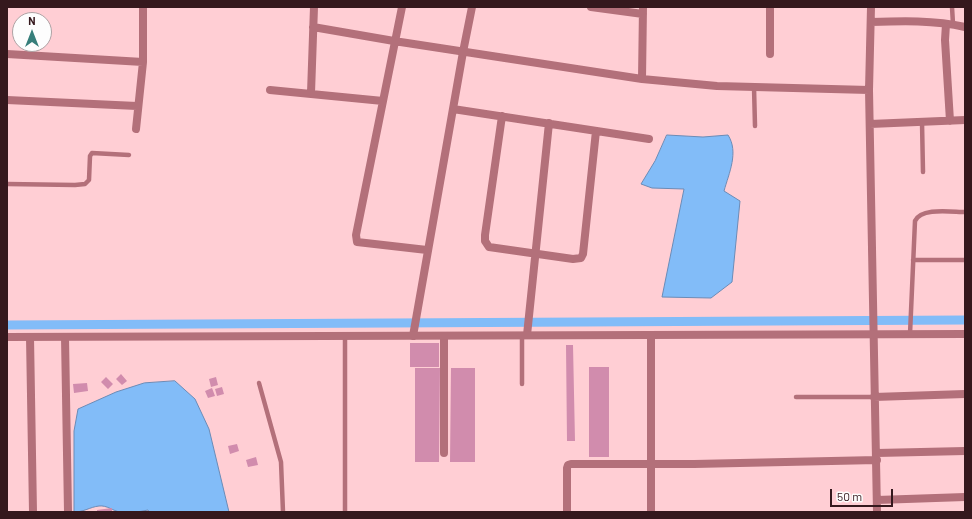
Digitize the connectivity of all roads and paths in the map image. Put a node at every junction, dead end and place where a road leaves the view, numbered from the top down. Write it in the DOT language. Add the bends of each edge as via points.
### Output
graph roads {
  1 [pos="143,7"];
  2 [pos="314,7"];
  3 [pos="402,7"];
  4 [pos="472,7"];
  5 [pos="591,7"];
  6 [pos="770,7"];
  7 [pos="870,7"];
  8 [pos="952,7"];
  9 [pos="643,10"];
  10 [pos="871,22"];
  11 [pos="949,24"];
  12 [pos="313,27"];
  13 [pos="965,27"];
  14 [pos="394,41"];
  15 [pos="463,52"];
  16 [pos="7,54"];
  17 [pos="770,54"];
  18 [pos="143,62"];
  19 [pos="642,79"];
  20 [pos="754,87"];
  21 [pos="270,90"];
  22 [pos="869,90"];
  23 [pos="311,93"];
  24 [pos="7,100"];
  25 [pos="383,101"];
  26 [pos="137,106"];
  27 [pos="453,109"];
  28 [pos="502,116"];
  29 [pos="965,120"];
  30 [pos="950,121"];
  31 [pos="922,122"];
  32 [pos="549,124"];
  33 [pos="870,124"];
  34 [pos="755,126"];
  35 [pos="136,128"];
  36 [pos="596,131"];
  37 [pos="649,139"];
  38 [pos="129,154"];
  39 [pos="923,172"];
  40 [pos="7,184"];
  41 [pos="965,212"];
  42 [pos="427,250"];
  43 [pos="535,254"];
  44 [pos="914,260"];
  45 [pos="965,260"];
  46 [pos="414,328"];
  47 [pos="910,330"];
  48 [pos="873,332"];
  49 [pos="525,333"];
  50 [pos="965,334"];
  51 [pos="651,335"];
  52 [pos="345,336"];
  53 [pos="444,336"];
  54 [pos="7,337"];
  55 [pos="30,337"];
  56 [pos="65,337"];
  57 [pos="258,383"];
  58 [pos="522,384"];
  59 [pos="965,394"];
  60 [pos="874,396"];
  61 [pos="796,397"];
  62 [pos="965,451"];
  63 [pos="444,453"];
  64 [pos="877,457"];
  65 [pos="651,464"];
  66 [pos="965,497"];
  67 [pos="877,500"];
  68 [pos="33,512"];
  69 [pos="68,512"];
  70 [pos="283,512"];
  71 [pos="345,512"];
  72 [pos="567,512"];
  73 [pos="651,512"];
  74 [pos="877,512"];
  1 -- 18 [label="street"];
  2 -- 12 [label="street"];
  3 -- 14 [label="street"];
  4 -- 15 [label="street"];
  5 -- 9 [label="street"];
  6 -- 17 [label="street"];
  7 -- 10 [label="street"];
  8 -- 11 [label="lane"];
  9 -- 19 [label="street"];
  10 -- 11 [label="street" via="920,21"];
  10 -- 22 [label="street"];
  11 -- 13 [label="street"];
  11 -- 30 [label="street"];
  12 -- 14 [label="street"];
  12 -- 23 [label="street"];
  14 -- 15 [label="street"];
  14 -- 25 [label="street"];
  15 -- 19 [label="street"];
  15 -- 27 [label="street"];
  16 -- 18 [label="street"];
  18 -- 26 [label="street"];
  19 -- 20 [label="street"];
  20 -- 22 [label="street"];
  20 -- 34 [label="lane"];
  21 -- 23 [label="street"];
  22 -- 33 [label="street"];
  23 -- 25 [label="street"];
  24 -- 26 [label="street"];
  25 -- 42 [label="street" via="356,235 357,242"];
  26 -- 35 [label="street"];
  27 -- 28 [label="street"];
  27 -- 42 [label="street"];
  28 -- 32 [label="street"];
  28 -- 43 [label="street" via="486,241 489,247"];
  29 -- 30 [label="street"];
  30 -- 31 [label="street"];
  31 -- 33 [label="street"];
  31 -- 39 [label="lane"];
  32 -- 36 [label="street"];
  32 -- 43 [label="street"];
  33 -- 48 [label="street"];
  36 -- 37 [label="street"];
  36 -- 43 [label="street" via="583,254 581,258 573,259"];
  38 -- 40 [label="lane" via="92,153 89,180 85,184"];
  41 -- 44 [label="lane" via="930,212 917,217"];
  42 -- 46 [label="street"];
  43 -- 49 [label="street"];
  44 -- 45 [label="lane"];
  44 -- 47 [label="lane"];
  46 -- 52 [label="street"];
  46 -- 53 [label="street"];
  47 -- 48 [label="street"];
  47 -- 50 [label="street"];
  48 -- 51 [label="street"];
  48 -- 60 [label="street"];
  49 -- 51 [label="street"];
  49 -- 53 [label="street"];
  49 -- 58 [label="lane"];
  51 -- 65 [label="street"];
  52 -- 56 [label="street"];
  52 -- 71 [label="lane"];
  53 -- 63 [label="street"];
  54 -- 55 [label="street"];
  55 -- 56 [label="street"];
  55 -- 68 [label="street"];
  56 -- 69 [label="street"];
  57 -- 70 [label="lane" via="281,462"];
  59 -- 60 [label="street"];
  60 -- 61 [label="lane"];
  60 -- 64 [label="street"];
  62 -- 64 [label="street"];
  64 -- 65 [label="street"];
  64 -- 67 [label="street"];
  65 -- 72 [label="street" via="568,465"];
  65 -- 73 [label="street"];
  66 -- 67 [label="street"];
  67 -- 74 [label="street"];
}
